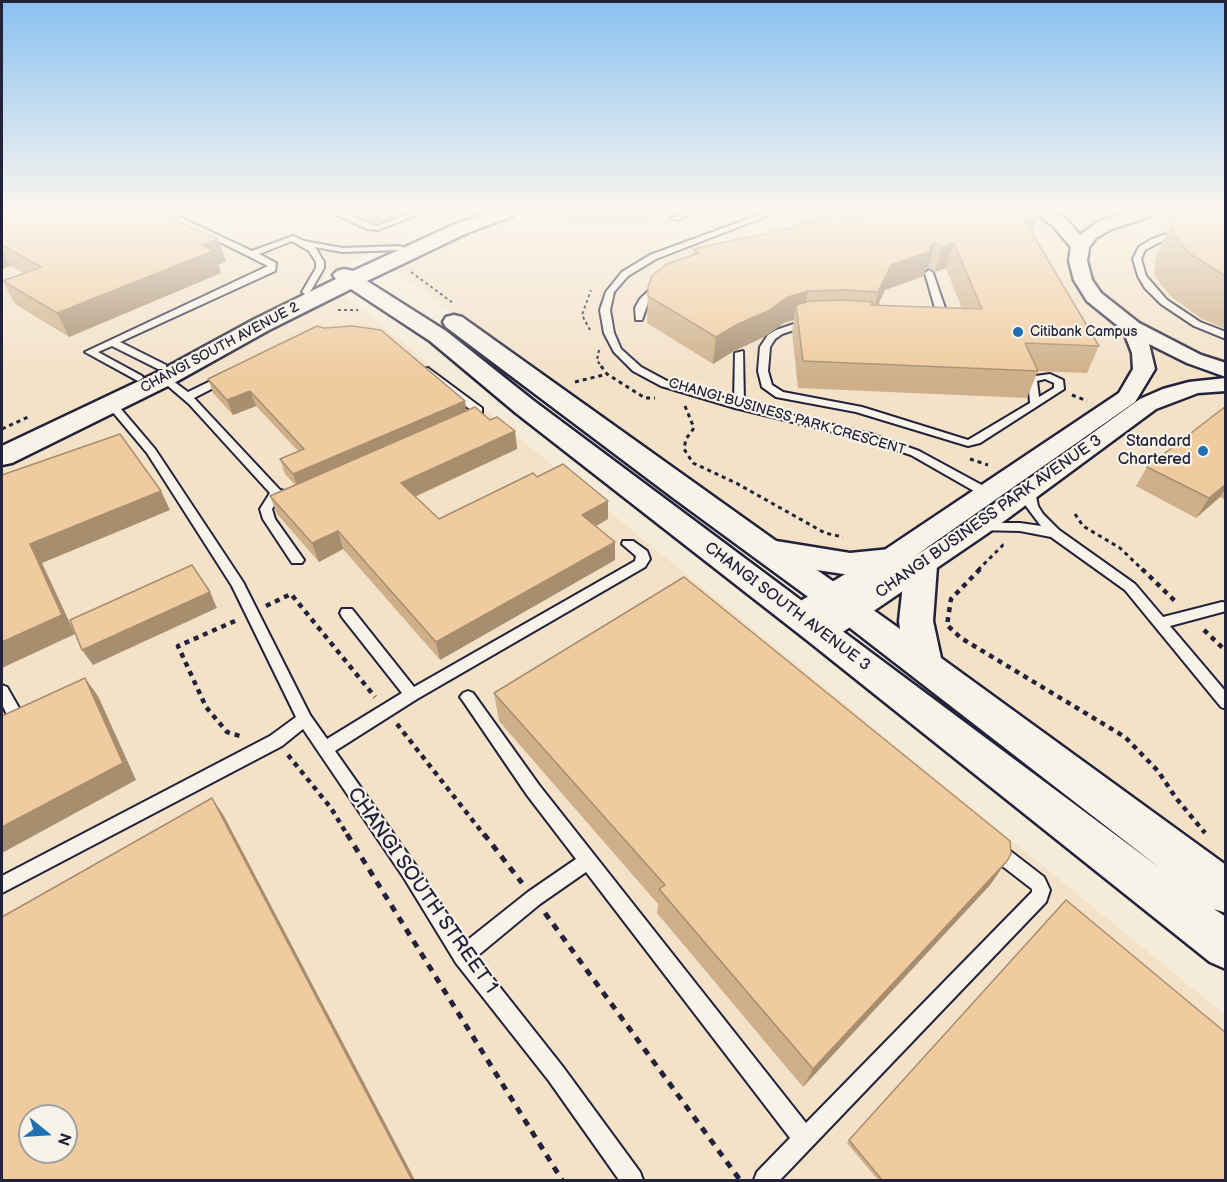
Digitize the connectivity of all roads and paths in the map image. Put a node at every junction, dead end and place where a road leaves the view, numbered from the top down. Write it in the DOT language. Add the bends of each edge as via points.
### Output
graph roads {
  1 [pos="272,267"];
  2 [pos="320,267"];
  3 [pos="368,267"];
  4 [pos="372,267"];
  5 [pos="636,267"];
  6 [pos="1080,267"];
  7 [pos="1140,267"];
  8 [pos="358,273"];
  9 [pos="929,273"];
  10 [pos="668,278"];
  11 [pos="598,283"];
  12 [pos="306,292"];
  13 [pos="334,310"];
  14 [pos="366,310"];
  15 [pos="639,318"];
  16 [pos="816,322"];
  17 [pos="923,323"];
  18 [pos="1132,327"];
  19 [pos="594,336"];
  20 [pos="1226,336"];
  21 [pos="112,342"];
  22 [pos="600,346"];
  23 [pos="740,353"];
  24 [pos="422,366"];
  25 [pos="240,371"];
  26 [pos="1226,371"];
  27 [pos="164,373"];
  28 [pos="607,374"];
  29 [pos="138,378"];
  30 [pos="567,384"];
  31 [pos="1226,384"];
  32 [pos="1069,394"];
  33 [pos="187,397"];
  34 [pos="665,398"];
  35 [pos="1087,401"];
  36 [pos="1035,403"];
  37 [pos="111,404"];
  38 [pos="680,404"];
  39 [pos="739,406"];
  40 [pos="877,415"];
  41 [pos="463,426"];
  42 [pos="867,436"];
  43 [pos="2,443"];
  44 [pos="1126,455"];
  45 [pos="2,457"];
  46 [pos="1153,468"];
  47 [pos="1029,491"];
  48 [pos="986,492"];
  49 [pos="276,493"];
  50 [pos="305,494"];
  51 [pos="979,527"];
  52 [pos="825,533"];
  53 [pos="1055,533"];
  54 [pos="627,544"];
  55 [pos="1012,545"];
  56 [pos="768,551"];
  57 [pos="297,560"];
  58 [pos="906,563"];
  59 [pos="1224,604"];
  60 [pos="252,613"];
  61 [pos="347,613"];
  62 [pos="825,614"];
  63 [pos="1160,623"];
  64 [pos="926,668"];
  65 [pos="2,691"];
  66 [pos="412,695"];
  67 [pos="468,697"];
  68 [pos="1226,703"];
  69 [pos="387,711"];
  70 [pos="305,719"];
  71 [pos="2,732"];
  72 [pos="276,741"];
  73 [pos="325,749"];
  74 [pos="1207,835"];
  75 [pos="984,841"];
  76 [pos="587,861"];
  77 [pos="2,885"];
  78 [pos="1226,892"];
  79 [pos="534,898"];
  80 [pos="1226,946"];
  81 [pos="464,956"];
  82 [pos="804,1138"];
  83 [pos="562,1180"];
  84 [pos="632,1180"];
  85 [pos="740,1180"];
  86 [pos="765,1180"];
  1 -- 21 [label="lane"];
  2 -- 12 [label="lane"];
  3 -- 8 [label="street, CHANGI SOUTH AVENUE 2"];
  4 -- 8 [label="street, CHANGI SOUTH AVENUE 2"];
  5 -- 39 [label="lane, CHANGI BUSINESS PARK CRESCENT" via="610,292 605,310 617,350 637,369 665,384"];
  6 -- 18 [label="street" via="1094,297"];
  7 -- 20 [label="lane" via="1148,286 1164,302 1197,324"];
  8 -- 12 [label="street, CHANGI SOUTH AVENUE 2"];
  8 -- 27 [label="street, CHANGI SOUTH AVENUE 2"];
  8 -- 56 [label="street, CHANGI SOUTH AVENUE 3" via="458,325"];
  8 -- 62 [label="street, CHANGI SOUTH AVENUE 3" via="525,407"];
  9 -- 17 [label="lane" via="940,308 938,318"];
  10 -- 15 [label="lane" via="645,299"];
  11 -- 19 [label="path" via="591,290 582,315"];
  12 -- 27 [label="street, CHANGI SOUTH AVENUE 2"];
  13 -- 14 [label="path"];
  16 -- 40 [label="lane" via="788,327 771,337 765,347 763,371 767,387 780,395"];
  18 -- 26 [label="street"];
  18 -- 48 [label="street, CHANGI BUSINESS PARK AVENUE 3" via="1144,369 1127,397"];
  21 -- 27 [label="lane"];
  21 -- 29 [label="lane" via="90,351"];
  22 -- 28 [label="path" via="597,360"];
  23 -- 39 [label="lane"];
  24 -- 41 [label="lane" via="478,411 473,421"];
  25 -- 33 [label="lane"];
  27 -- 29 [label="street, CHANGI SOUTH AVENUE 2"];
  27 -- 33 [label="lane"];
  27 -- 37 [label="street, CHANGI SOUTH AVENUE 2"];
  28 -- 30 [label="path"];
  28 -- 34 [label="path" via="645,398"];
  29 -- 43 [label="street, CHANGI SOUTH AVENUE 2"];
  31 -- 47 [label="street, CHANGI BUSINESS PARK AVENUE 3" via="1171,393 1148,404"];
  32 -- 35 [label="path"];
  33 -- 49 [label="lane"];
  36 -- 40 [label="lane" via="968,443"];
  37 -- 45 [label="street, CHANGI SOUTH AVENUE 2"];
  37 -- 60 [label="lane, CHANGI SOUTH STREET 1" via="238,585"];
  38 -- 52 [label="path" via="687,408 693,428 684,449 693,463"];
  39 -- 42 [label="lane, CHANGI BUSINESS PARK CRESCENT"];
  40 -- 42 [label="lane"];
  42 -- 48 [label="lane, CHANGI BUSINESS PARK CRESCENT" via="915,453"];
  44 -- 46 [label="path"];
  47 -- 51 [label="street, CHANGI BUSINESS PARK AVENUE 3"];
  47 -- 53 [label="lane" via="1032,506"];
  48 -- 58 [label="street, CHANGI BUSINESS PARK AVENUE 3"];
  49 -- 50 [label="lane" via="290,498"];
  49 -- 57 [label="lane" via="266,509 269,519"];
  51 -- 53 [label="lane" via="1020,527"];
  51 -- 58 [label="street, CHANGI BUSINESS PARK AVENUE 3"];
  53 -- 63 [label="lane" via="1130,587"];
  54 -- 66 [label="lane" via="642,554 640,564"];
  55 -- 74 [label="path" via="1003,545 951,599 947,625 961,638 1125,738 1158,771"];
  56 -- 58 [label="street" via="850,564"];
  56 -- 62 [label="street, CHANGI SOUTH AVENUE 3"];
  58 -- 62 [label="street, CHANGI BUSINESS PARK AVENUE 3"];
  58 -- 64 [label="street"];
  59 -- 63 [label="lane"];
  60 -- 69 [label="path" via="291,594"];
  60 -- 70 [label="lane, CHANGI SOUTH STREET 1"];
  60 -- 72 [label="path" via="178,646 206,706 227,732"];
  61 -- 66 [label="lane"];
  62 -- 64 [label="street, CHANGI SOUTH AVENUE 3"];
  62 -- 80 [label="street, CHANGI SOUTH AVENUE 3"];
  63 -- 68 [label="lane"];
  64 -- 78 [label="street, CHANGI SOUTH AVENUE 3"];
  65 -- 71 [label="lane" via="15,715 12,725"];
  66 -- 69 [label="lane"];
  67 -- 76 [label="lane"];
  69 -- 73 [label="lane"];
  69 -- 79 [label="path"];
  70 -- 72 [label="lane"];
  70 -- 73 [label="lane, CHANGI SOUTH STREET 1"];
  72 -- 77 [label="lane"];
  72 -- 83 [label="path" via="331,808"];
  73 -- 81 [label="lane, CHANGI SOUTH STREET 1"];
  75 -- 82 [label="lane" via="1038,884 1040,896"];
  76 -- 79 [label="lane"];
  76 -- 82 [label="lane"];
  79 -- 81 [label="lane"];
  79 -- 85 [label="path"];
  81 -- 84 [label="lane, CHANGI SOUTH STREET 1"];
  82 -- 86 [label="lane"];
}
